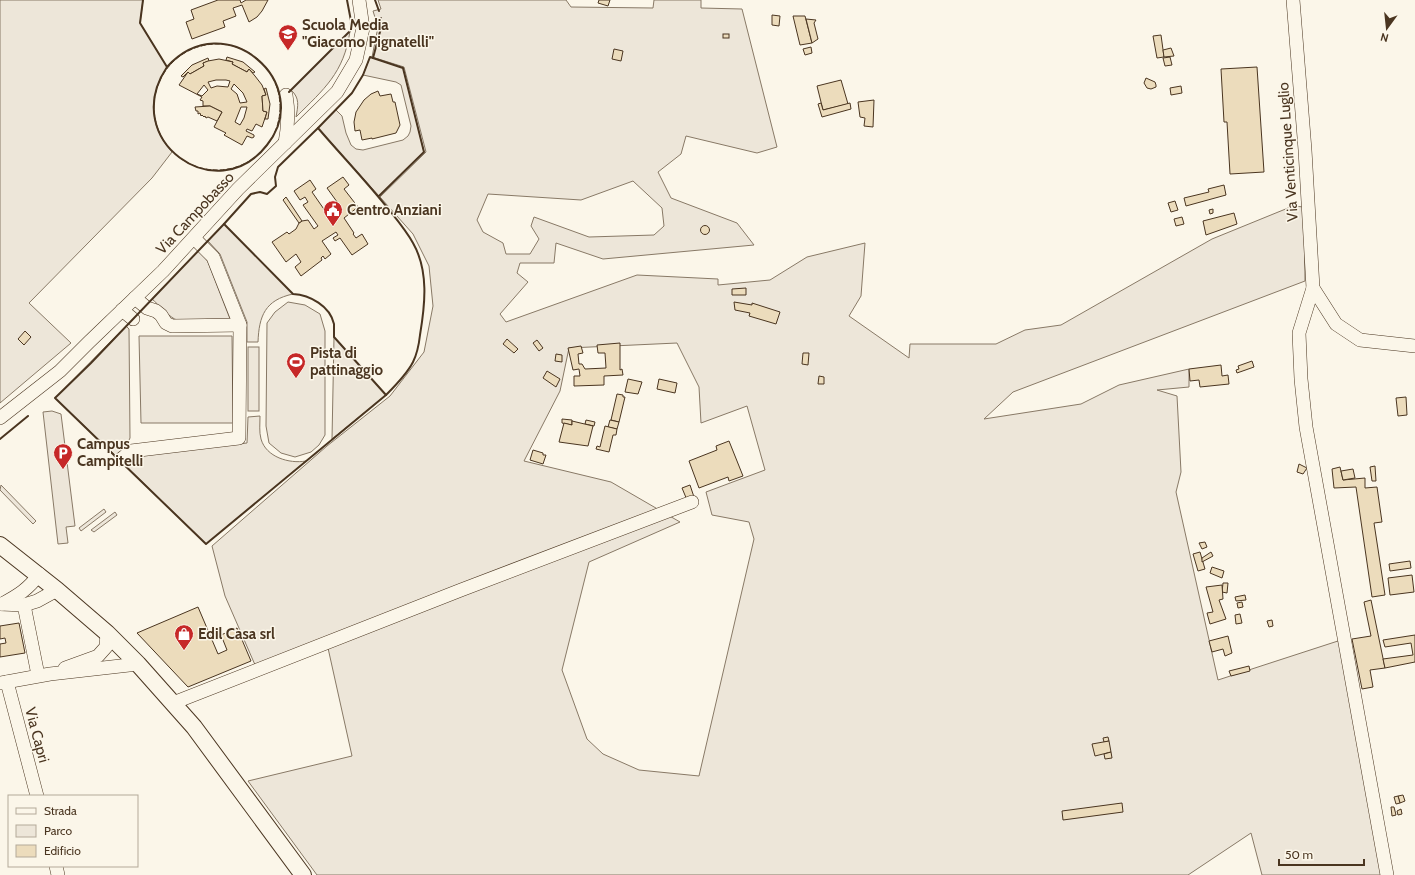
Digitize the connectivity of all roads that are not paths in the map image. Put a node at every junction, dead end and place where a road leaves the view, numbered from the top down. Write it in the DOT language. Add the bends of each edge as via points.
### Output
graph roads {
  1 [pos="359,0"];
  2 [pos="1293,0"];
  3 [pos="286,95"];
  4 [pos="285,143"];
  5 [pos="198,242"];
  6 [pos="1316,294"];
  7 [pos="135,298"];
  8 [pos="122,310"];
  9 [pos="133,319"];
  10 [pos="240,326"];
  11 [pos="1415,346"];
  12 [pos="0,418"];
  13 [pos="120,460"];
  14 [pos="692,502"];
  15 [pos="0,545"];
  16 [pos="39,574"];
  17 [pos="57,590"];
  18 [pos="1,604"];
  19 [pos="24,605"];
  20 [pos="107,633"];
  21 [pos="138,664"];
  22 [pos="44,674"];
  23 [pos="3,682"];
  24 [pos="173,703"];
  25 [pos="37,795"];
  26 [pos="303,875"];
  27 [pos="1387,875"];
  1 -- 4 [label="street, Via Campobasso" via="363,28 356,60 337,92"];
  2 -- 6 [label="street, Via Venticinque Luglio"];
  3 -- 4 [label="street" via="288,117"];
  4 -- 5 [label="street, Via Campobasso" via="238,189"];
  5 -- 7 [label="street, Via Campobasso"];
  5 -- 10 [label="street" via="213,257"];
  6 -- 11 [label="street" via="1336,324 1360,340"];
  6 -- 27 [label="street" via="1300,333 1306,427"];
  7 -- 8 [label="street, Via Campobasso"];
  7 -- 10 [label="street" via="145,307 156,311 172,326"];
  8 -- 9 [label="street"];
  8 -- 12 [label="street, Via Campobasso" via="60,371"];
  10 -- 13 [label="street" via="239,438 131,450"];
  14 -- 24 [label="street"];
  15 -- 16 [label="main road"];
  16 -- 17 [label="main road"];
  16 -- 18 [label="street" via="25,591"];
  17 -- 19 [label="street"];
  17 -- 20 [label="main road"];
  18 -- 19 [label="street"];
  19 -- 22 [label="street"];
  20 -- 21 [label="main road"];
  20 -- 22 [label="street, Via Capri" via="106,647 98,656"];
  21 -- 22 [label="street, Via Capri"];
  21 -- 24 [label="main road"];
  22 -- 23 [label="street, Via Capri"];
  23 -- 25 [label="street, Via Capri"];
  24 -- 26 [label="main road" via="194,727"];
}
